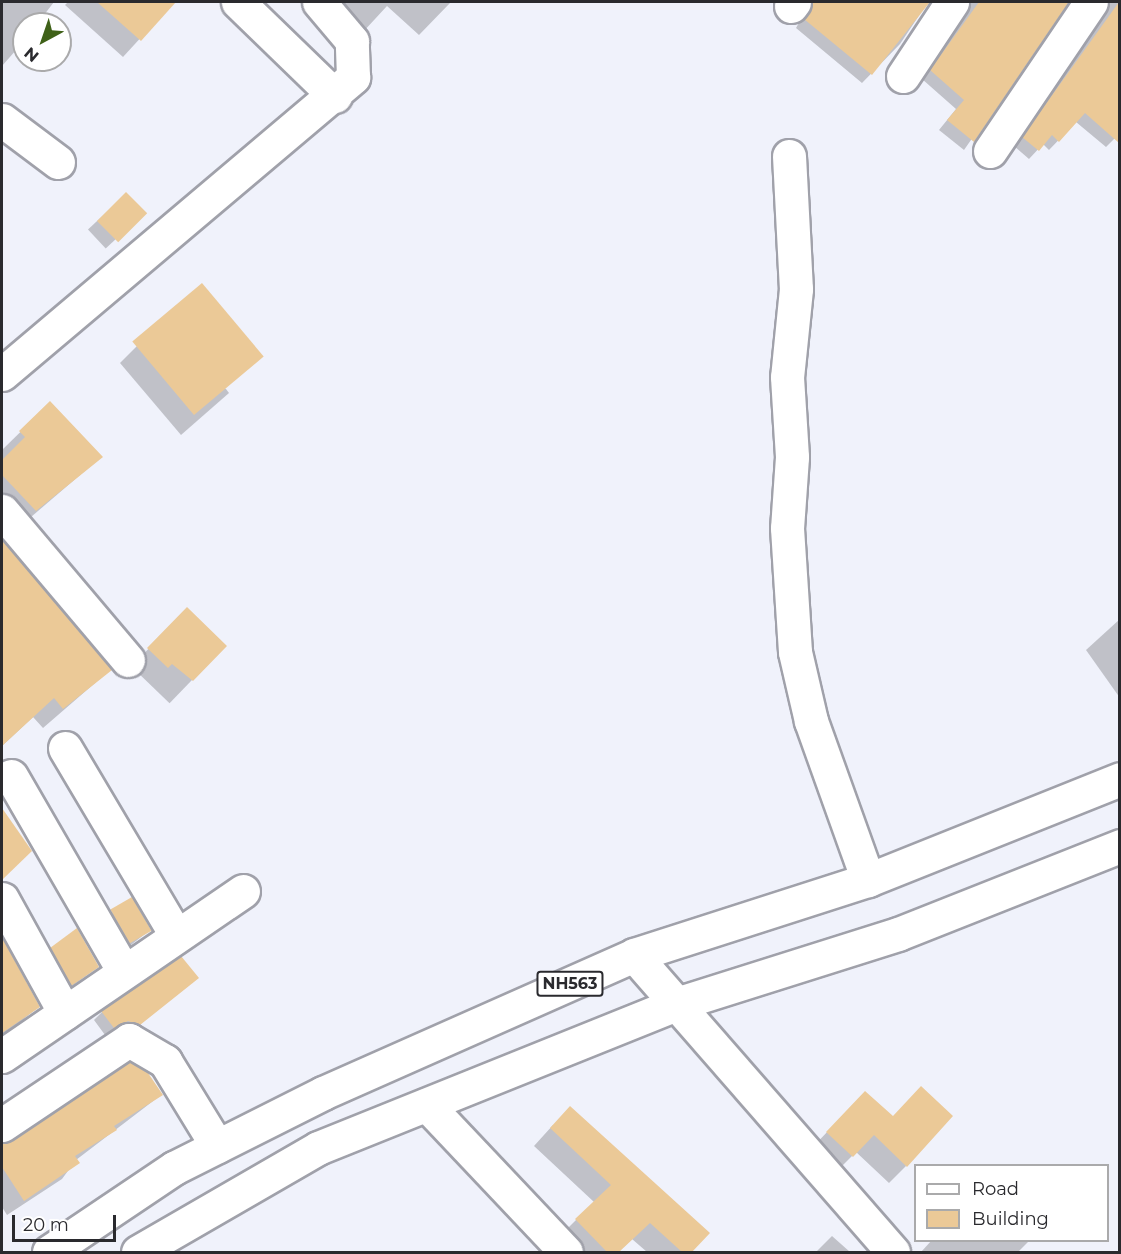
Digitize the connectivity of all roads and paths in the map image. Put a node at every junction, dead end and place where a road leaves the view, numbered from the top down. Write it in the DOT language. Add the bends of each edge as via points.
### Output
graph roads {
  1 [pos="238,2"];
  2 [pos="319,2"];
  3 [pos="952,2"];
  4 [pos="1091,2"];
  5 [pos="903,76"];
  6 [pos="335,96"];
  7 [pos="2,120"];
  8 [pos="990,151"];
  9 [pos="789,156"];
  10 [pos="57,162"];
  11 [pos="2,374"];
  12 [pos="2,511"];
  13 [pos="128,660"];
  14 [pos="65,748"];
  15 [pos="11,776"];
  16 [pos="1119,779"];
  17 [pos="1119,846"];
  18 [pos="868,880"];
  19 [pos="243,891"];
  20 [pos="2,899"];
  21 [pos="175,933"];
  22 [pos="634,955"];
  23 [pos="123,970"];
  24 [pos="673,1005"];
  25 [pos="65,1013"];
  26 [pos="2,1056"];
  27 [pos="427,1105"];
  28 [pos="2,1125"];
  29 [pos="217,1146"];
  30 [pos="49,1252"];
  31 [pos="138,1252"];
  32 [pos="566,1252"];
  33 [pos="893,1252"];
  1 -- 6 [label="main road"];
  2 -- 6 [label="main road" via="352,41 356,58 353,77"];
  3 -- 5 [label="main road"];
  4 -- 8 [label="main road"];
  6 -- 11 [label="main road"];
  7 -- 10 [label="main road"];
  9 -- 18 [label="main road" via="796,289 787,377 792,458 787,528 795,652 811,722"];
  12 -- 13 [label="main road"];
  14 -- 21 [label="main road"];
  15 -- 23 [label="main road"];
  16 -- 18 [label="main road, NH563"];
  17 -- 24 [label="main road" via="898,934"];
  18 -- 22 [label="main road, NH563"];
  19 -- 21 [label="main road"];
  20 -- 25 [label="main road"];
  21 -- 23 [label="main road"];
  22 -- 24 [label="main road"];
  22 -- 29 [label="main road, NH563" via="323,1093"];
  23 -- 25 [label="main road"];
  24 -- 27 [label="main road"];
  24 -- 33 [label="main road"];
  25 -- 26 [label="main road"];
  27 -- 31 [label="main road" via="274,1169"];
  27 -- 32 [label="main road"];
  28 -- 29 [label="main road" via="129,1040 165,1061"];
  29 -- 30 [label="main road, NH563" via="174,1168"];
}
